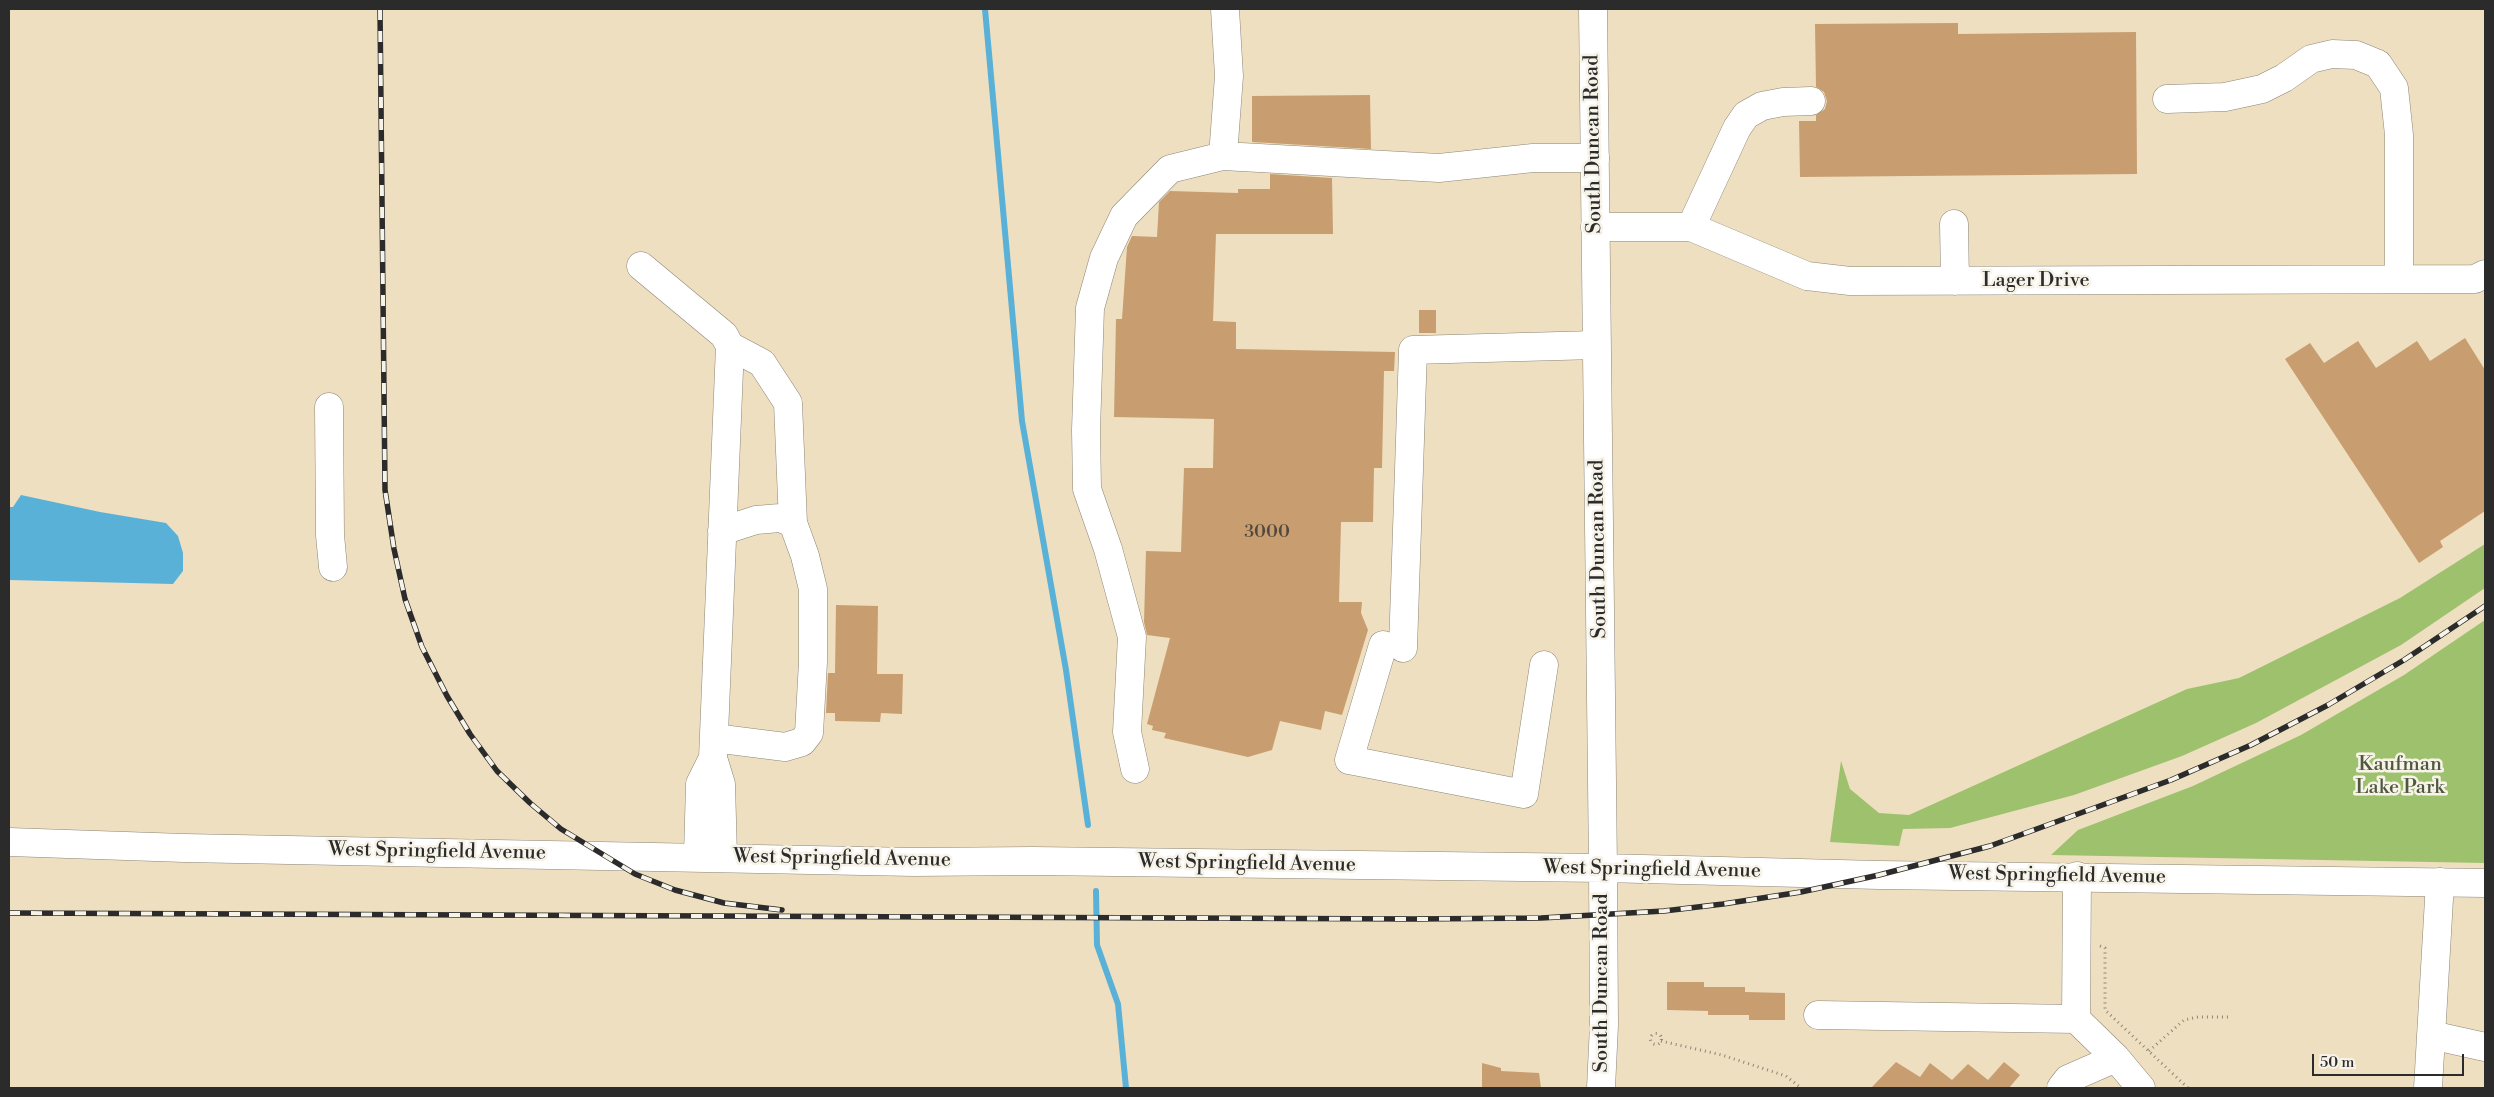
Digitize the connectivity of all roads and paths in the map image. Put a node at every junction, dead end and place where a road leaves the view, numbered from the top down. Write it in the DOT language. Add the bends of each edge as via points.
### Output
graph roads {
  1 [pos="1224,9"];
  2 [pos="1593,9"];
  3 [pos="2167,99"];
  4 [pos="1811,101"];
  5 [pos="1223,156"];
  6 [pos="1595,158"];
  7 [pos="1954,224"];
  8 [pos="1595,227"];
  9 [pos="1691,227"];
  10 [pos="641,266"];
  11 [pos="2485,274"];
  12 [pos="2399,279"];
  13 [pos="1955,281"];
  14 [pos="1596,345"];
  15 [pos="730,346"];
  16 [pos="329,407"];
  17 [pos="793,523"];
  18 [pos="722,530"];
  19 [pos="334,567"];
  20 [pos="1544,665"];
  21 [pos="713,748"];
  22 [pos="1135,769"];
  23 [pos="9,842"];
  24 [pos="710,857"];
  25 [pos="1603,868"];
  26 [pos="2077,876"];
  27 [pos="2440,882"];
  28 [pos="2485,883"];
  29 [pos="2099,939"];
  30 [pos="1818,1015"];
  31 [pos="2231,1017"];
  32 [pos="2076,1019"];
  33 [pos="2431,1035"];
  34 [pos="1661,1040"];
  35 [pos="2485,1048"];
  36 [pos="2148,1051"];
  37 [pos="2116,1058"];
  38 [pos="1601,1088"];
  39 [pos="1801,1088"];
  40 [pos="2061,1088"];
  41 [pos="2141,1088"];
  42 [pos="2188,1088"];
  43 [pos="2428,1088"];
  1 -- 5 [label="main road" via="1229,76"];
  2 -- 6 [label="main road, South Duncan Road"];
  3 -- 12 [label="main road" via="2225,97 2262,89 2311,59 2332,54 2356,55 2378,64 2394,88 2399,135"];
  4 -- 9 [label="main road" via="1762,106 1746,115"];
  5 -- 6 [label="main road" via="1439,168 1533,158"];
  5 -- 22 [label="main road" via="1170,169 1124,216 1104,258 1090,308 1087,489 1108,549 1132,637 1127,732"];
  6 -- 8 [label="main road, South Duncan Road"];
  7 -- 13 [label="main road"];
  8 -- 9 [label="main road, Lager Drive"];
  8 -- 14 [label="main road, South Duncan Road"];
  9 -- 13 [label="main road, Lager Drive" via="1807,276 1850,281"];
  10 -- 15 [label="main road" via="724,335"];
  11 -- 12 [label="main road, Lager Drive" via="2474,279"];
  12 -- 13 [label="main road, Lager Drive"];
  14 -- 20 [label="main road" via="1413,350 1393,647 1349,760 1524,794"];
  14 -- 25 [label="main road, South Duncan Road"];
  15 -- 17 [label="main road" via="762,363 788,403"];
  15 -- 18 [label="main road"];
  16 -- 19 [label="main road" via="330,535"];
  17 -- 18 [label="main road" via="780,518 756,520"];
  17 -- 21 [label="main road" via="812,589 809,733 802,742 785,747"];
  18 -- 21 [label="main road"];
  21 -- 24 [label="main road" via="721,784"];
  23 -- 24 [label="main road, West Springfield Avenue"];
  24 -- 25 [label="main road, West Springfield Avenue"];
  25 -- 26 [label="main road, West Springfield Avenue"];
  25 -- 38 [label="main road, South Duncan Road"];
  26 -- 27 [label="main road, West Springfield Avenue"];
  26 -- 32 [label="main road"];
  27 -- 28 [label="main road, West Springfield Avenue"];
  27 -- 33 [label="main road"];
  29 -- 36 [label="path" via="2099,946 2105,948 2105,1010"];
  30 -- 32 [label="main road"];
  31 -- 36 [label="path" via="2184,1020"];
  32 -- 37 [label="main road"];
  33 -- 35 [label="main road"];
  33 -- 43 [label="main road"];
  34 -- 39 [label="path" via="1786,1076"];
  36 -- 42 [label="path"];
  37 -- 40 [label="main road" via="2068,1079"];
  37 -- 41 [label="main road"];
}
